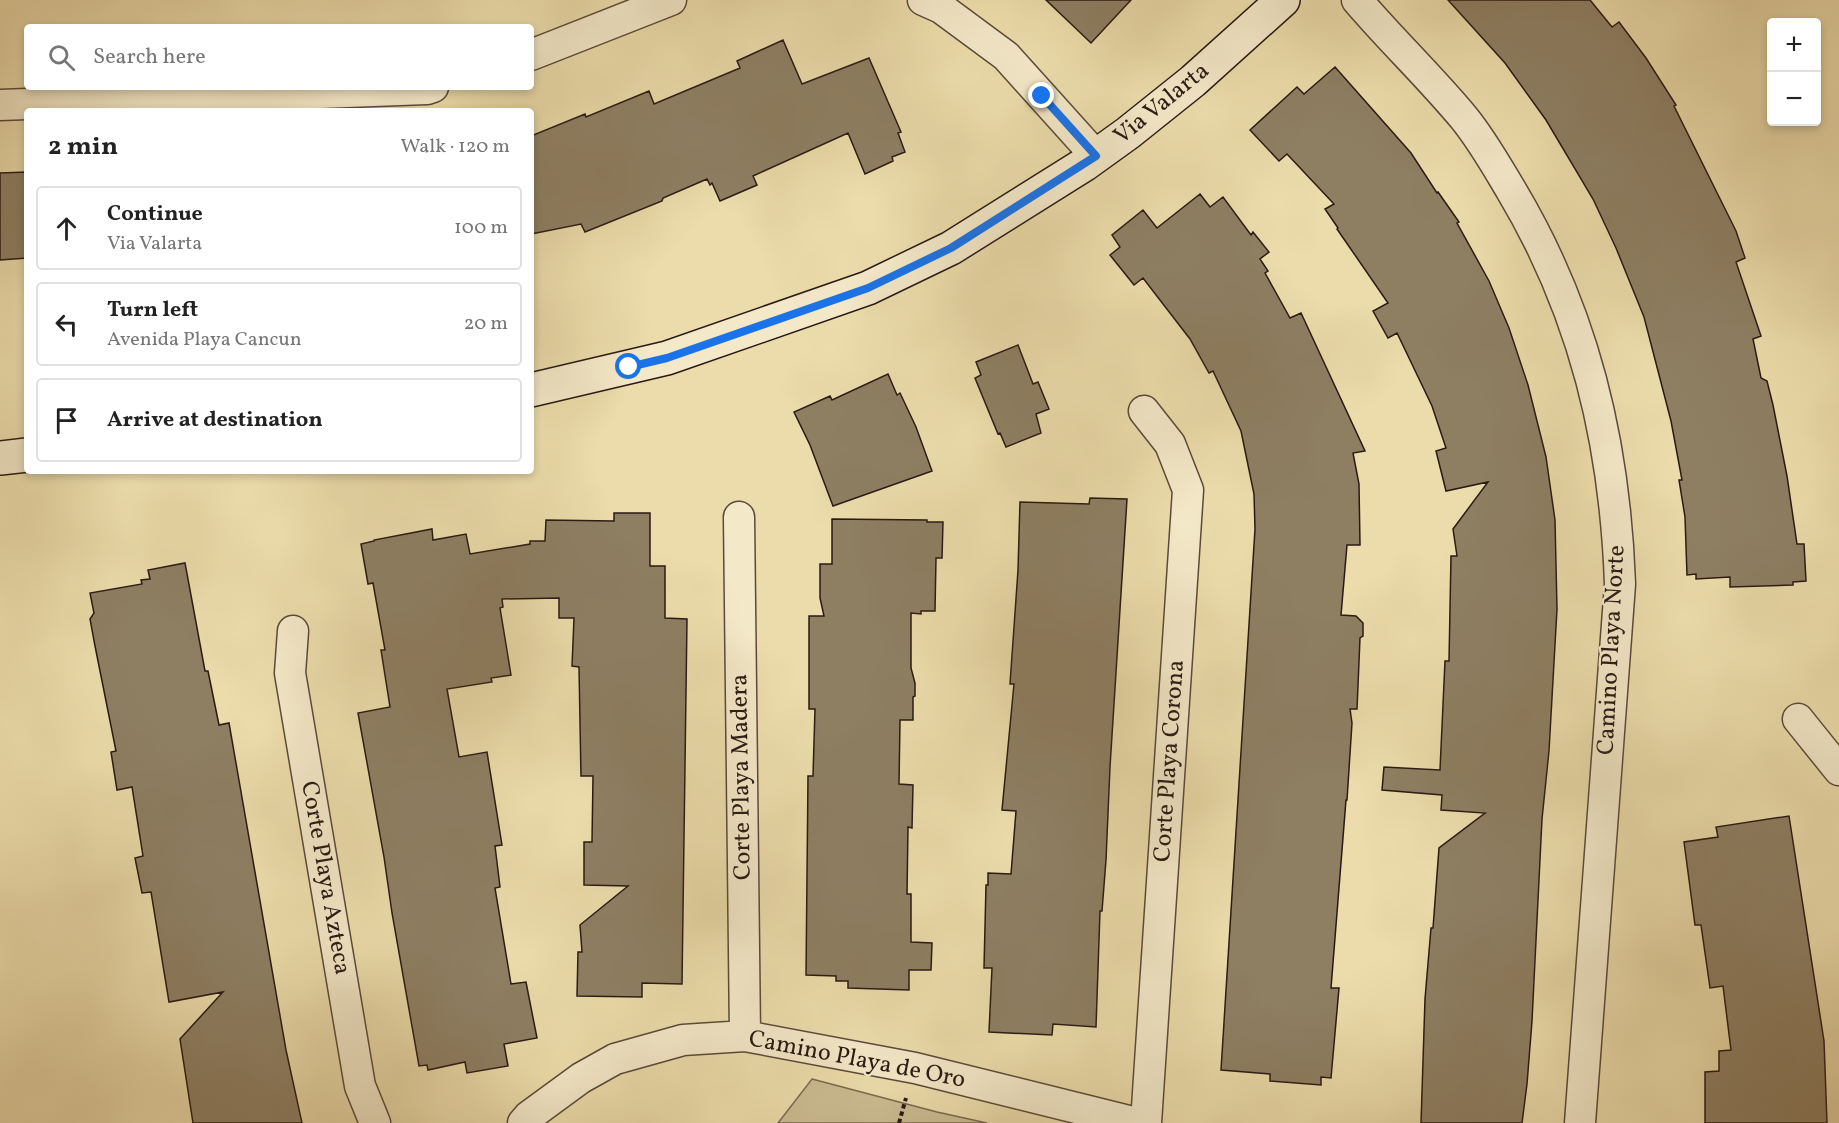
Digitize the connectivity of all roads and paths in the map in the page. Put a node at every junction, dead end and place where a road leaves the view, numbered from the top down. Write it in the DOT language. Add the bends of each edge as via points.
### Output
graph roads {
  1 [pos="671,0"];
  2 [pos="922,0"];
  3 [pos="1283,0"];
  4 [pos="1357,0"];
  5 [pos="534,54"];
  6 [pos="400,90"];
  7 [pos="0,105"];
  8 [pos="1096,156"];
  9 [pos="534,389"];
  10 [pos="1144,411"];
  11 [pos="24,455"];
  12 [pos="0,458"];
  13 [pos="739,517"];
  14 [pos="292,631"];
  15 [pos="1798,720"];
  16 [pos="1839,770"];
  17 [pos="745,1036"];
  18 [pos="375,1123"];
  19 [pos="523,1123"];
  20 [pos="1137,1123"];
  21 [pos="1146,1123"];
  22 [pos="1580,1123"];
  1 -- 5 [label="street"];
  2 -- 8 [label="street" via="941,8 1006,56"];
  3 -- 8 [label="main road, Via Valarta" via="1194,81"];
  4 -- 22 [label="street, Camino Playa Norte" via="1464,118 1495,162 1522,208 1568,306 1600,412 1618,526 1620,584"];
  6 -- 7 [label="street"];
  8 -- 9 [label="main road, Via Valarta" via="951,248 868,288 667,358"];
  10 -- 21 [label="street, Corte Playa Corona" via="1170,444 1188,490"];
  11 -- 12 [label="main road"];
  13 -- 17 [label="street, Corte Playa Madera"];
  14 -- 18 [label="street, Corte Playa Azteca" via="292,685 360,1086"];
  15 -- 16 [label="street"];
  17 -- 19 [label="street, Camino Playa de Oro" via="682,1040 615,1059 581,1078"];
  17 -- 20 [label="street, Camino Playa de Oro" via="915,1068"];
}
